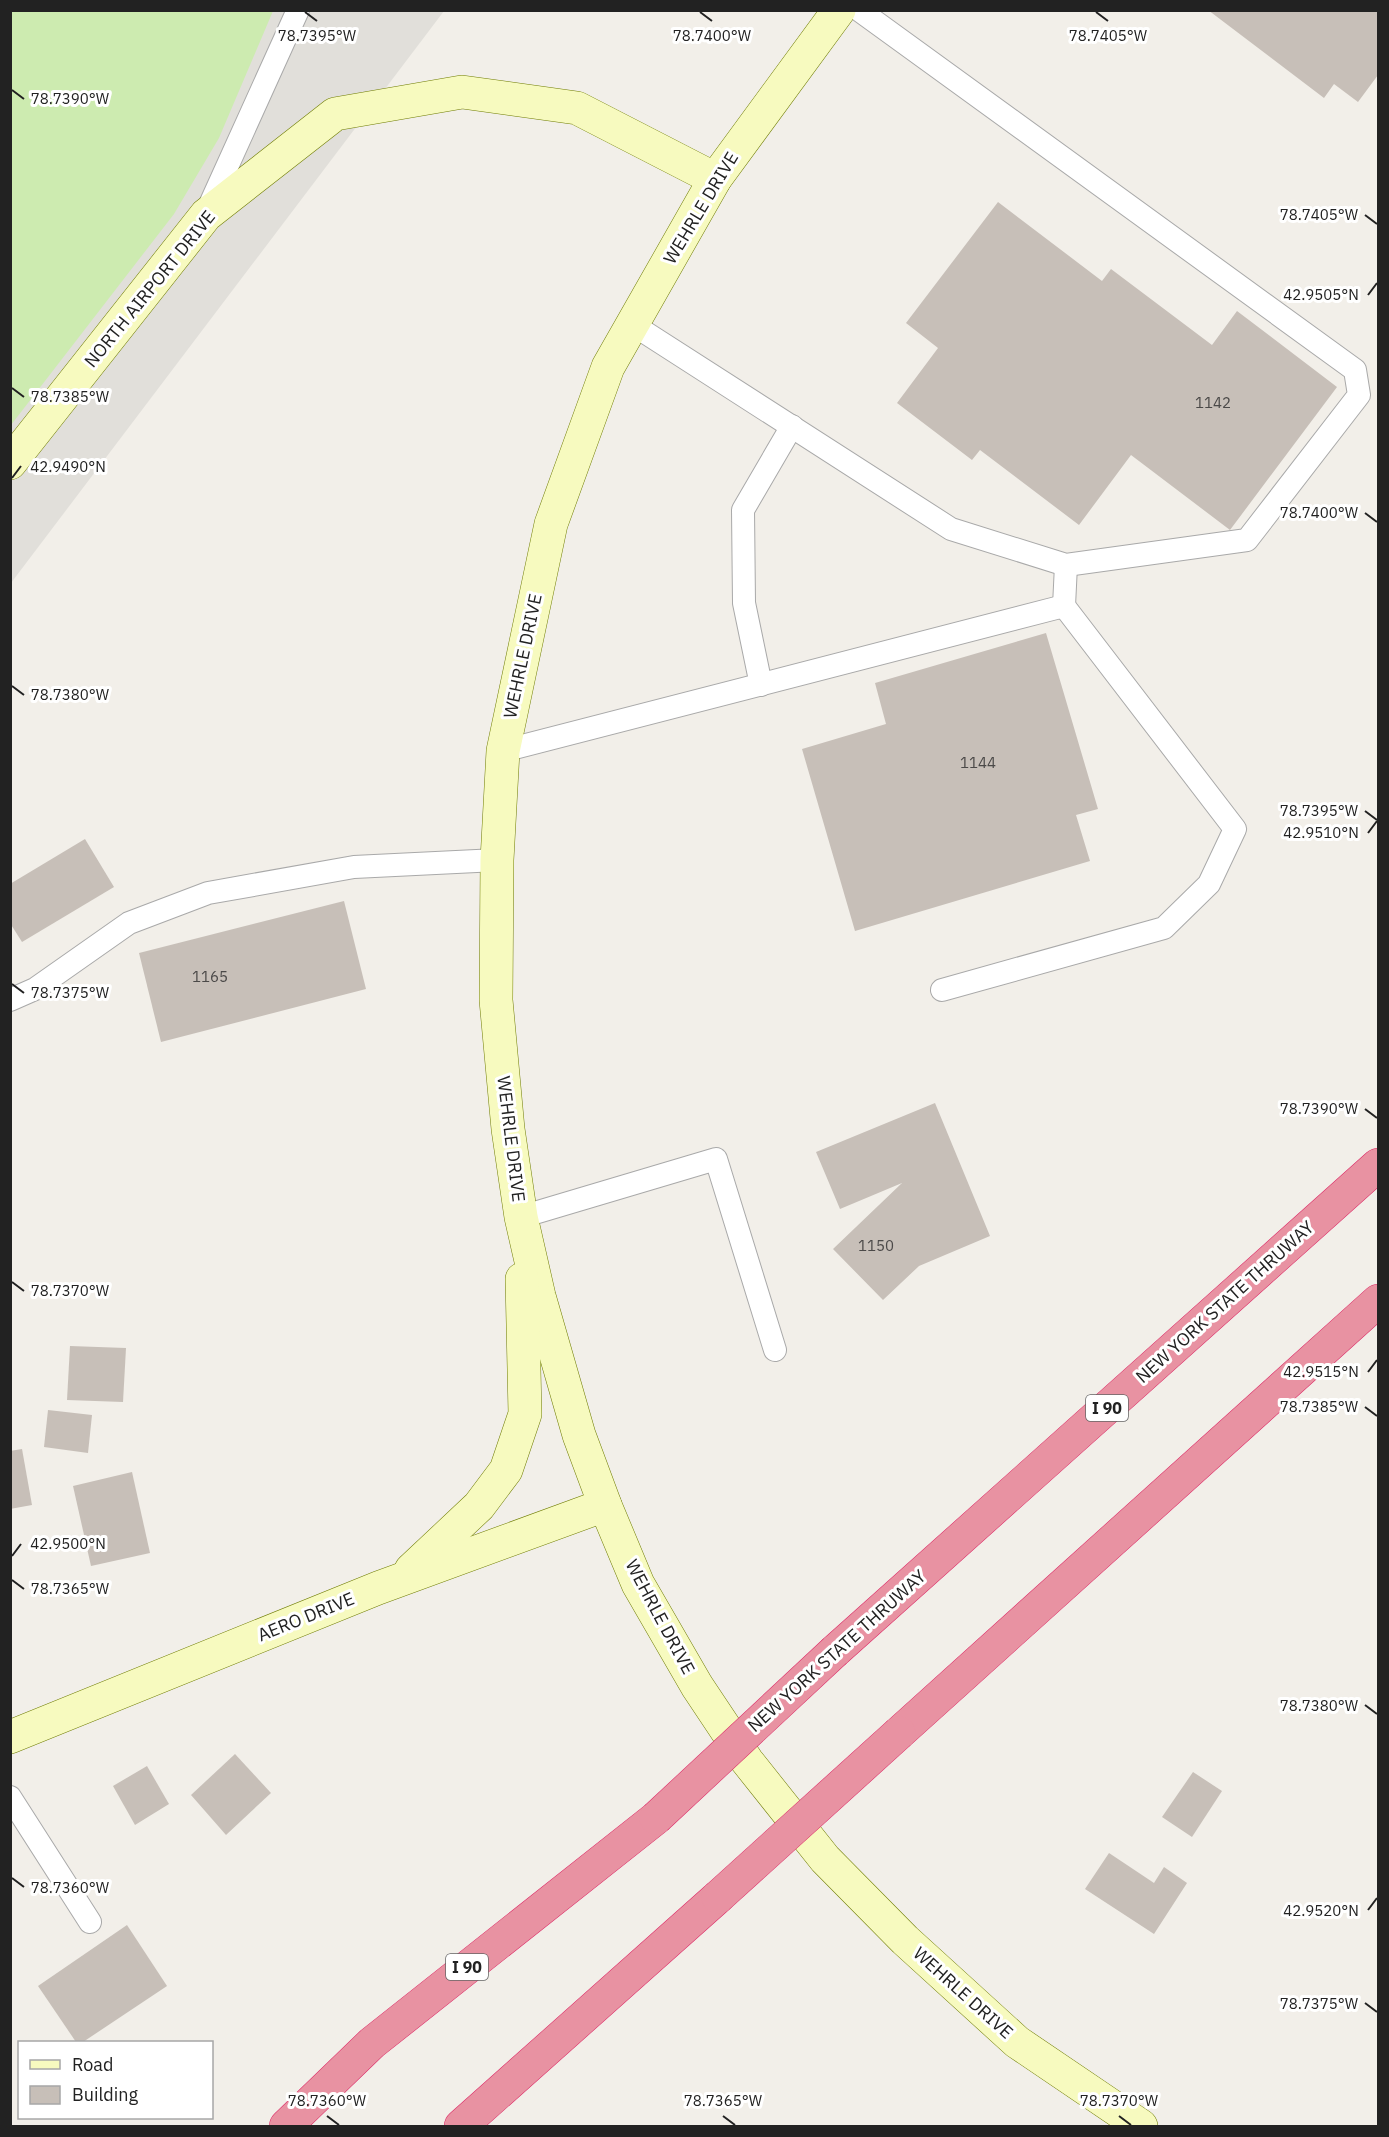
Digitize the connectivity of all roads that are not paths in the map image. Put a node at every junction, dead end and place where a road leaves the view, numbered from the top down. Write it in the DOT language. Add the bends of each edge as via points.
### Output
graph roads {
  1 [pos="298,10"];
  2 [pos="839,10"];
  3 [pos="859,10"];
  4 [pos="715,179"];
  5 [pos="206,215"];
  6 [pos="632,324"];
  7 [pos="792,426"];
  8 [pos="10,464"];
  9 [pos="1066,565"];
  10 [pos="1064,606"];
  11 [pos="761,685"];
  12 [pos="503,751"];
  13 [pos="497,860"];
  14 [pos="942,990"];
  15 [pos="10,1000"];
  16 [pos="1378,1165"];
  17 [pos="521,1217"];
  18 [pos="1378,1301"];
  19 [pos="775,1350"];
  20 [pos="605,1505"];
  21 [pos="399,1581"];
  22 [pos="10,1737"];
  23 [pos="10,1797"];
  24 [pos="90,1922"];
  25 [pos="286,2127"];
  26 [pos="461,2127"];
  27 [pos="1141,2127"];
  1 -- 5 [label="lane"];
  2 -- 4 [label="street, WEHRLE DRIVE"];
  3 -- 9 [label="lane" via="1355,370 1359,395 1247,540"];
  4 -- 5 [label="street, NORTH AIRPORT DRIVE" via="577,108 462,92 335,114"];
  4 -- 6 [label="street, WEHRLE DRIVE"];
  5 -- 8 [label="street, NORTH AIRPORT DRIVE"];
  6 -- 7 [label="lane"];
  6 -- 12 [label="street, WEHRLE DRIVE" via="608,367 551,524"];
  7 -- 9 [label="lane" via="951,529"];
  7 -- 11 [label="lane" via="743,510 744,603"];
  9 -- 10 [label="lane"];
  10 -- 11 [label="lane"];
  10 -- 14 [label="lane" via="1235,829 1209,884 1164,928"];
  11 -- 12 [label="lane"];
  12 -- 13 [label="street, WEHRLE DRIVE"];
  13 -- 15 [label="lane" via="354,867 208,893 129,923 35,989"];
  13 -- 17 [label="street, WEHRLE DRIVE" via="496,1000"];
  16 -- 25 [label="highway, NEW YORK STATE THRUWAY / I 90, bridge" via="835,1651 656,1818 372,2043"];
  17 -- 19 [label="lane" via="716,1159"];
  17 -- 20 [label="street, WEHRLE DRIVE" via="576,1424"];
  17 -- 21 [label="street" via="525,1414 506,1470 479,1506"];
  18 -- 26 [label="highway, bridge"];
  20 -- 21 [label="street, AERO DRIVE"];
  20 -- 27 [label="street, WEHRLE DRIVE" via="638,1584 698,1686 747,1761 825,1859 905,1940 1017,2042"];
  21 -- 22 [label="street, AERO DRIVE"];
  23 -- 24 [label="lane"];
}
